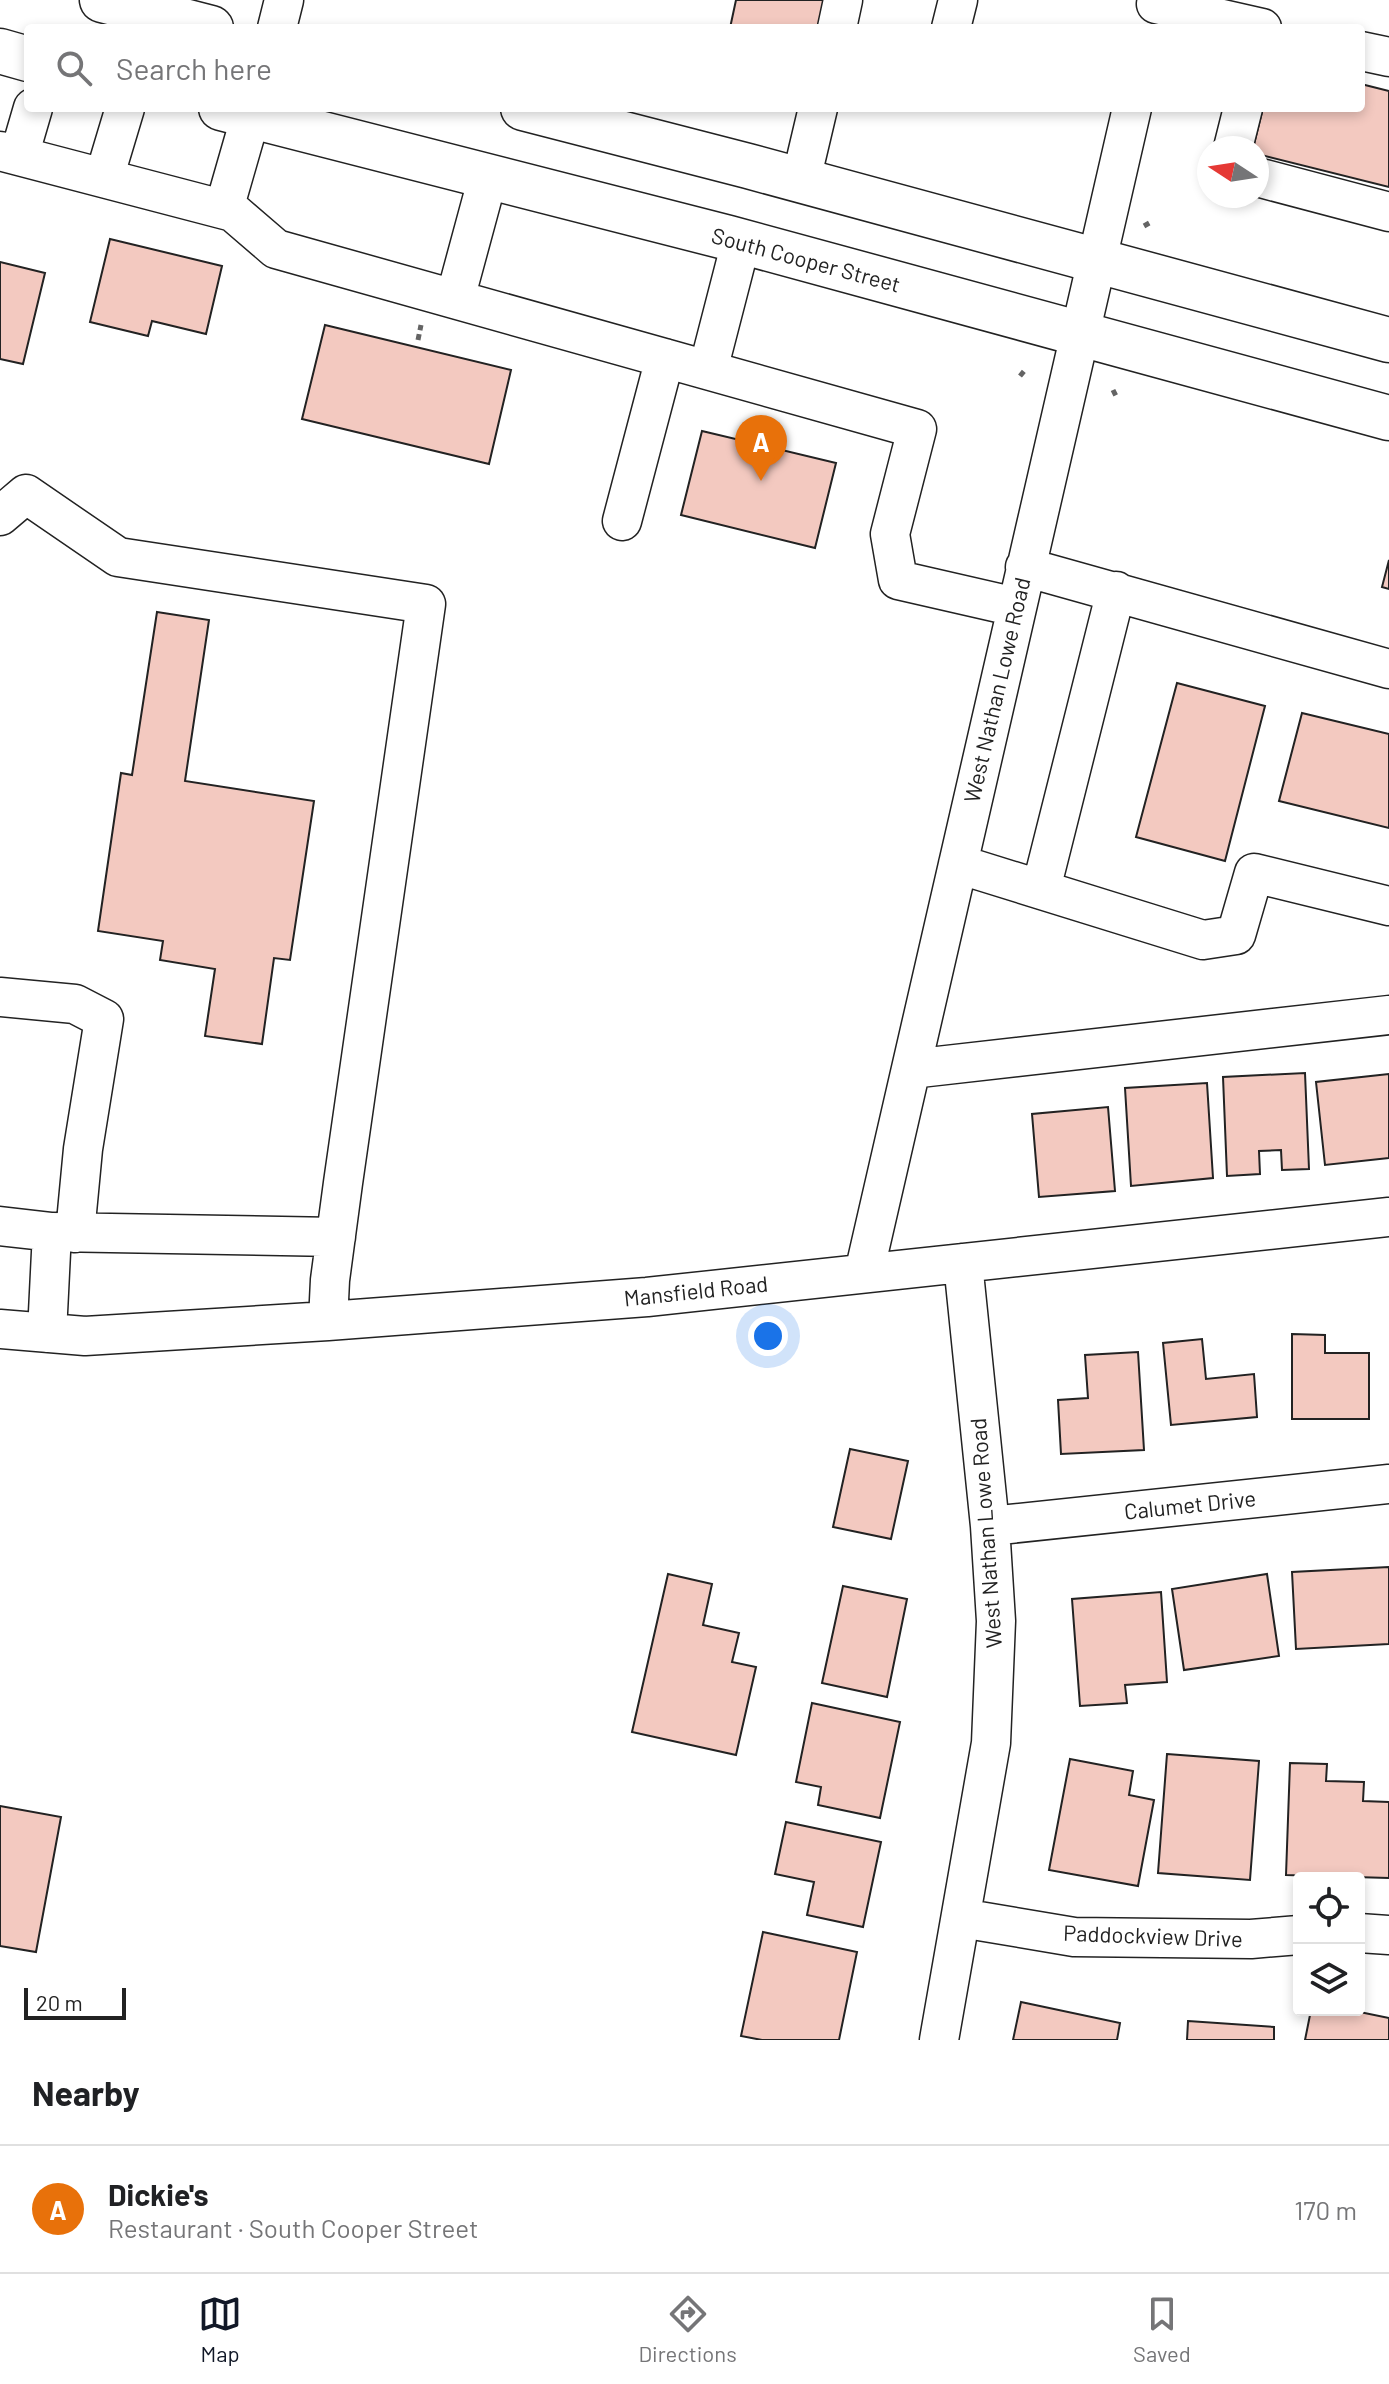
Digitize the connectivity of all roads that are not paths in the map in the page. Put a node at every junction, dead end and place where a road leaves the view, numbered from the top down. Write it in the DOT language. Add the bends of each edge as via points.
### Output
graph roads {
  1 [pos="102,0"];
  2 [pos="284,0"];
  3 [pos="843,0"];
  4 [pos="958,0"];
  5 [pos="1154,11"];
  6 [pos="195,24"];
  7 [pos="278,24"];
  8 [pos="838,24"];
  9 [pos="952,24"];
  10 [pos="1237,24"];
  11 [pos="0,51"];
  12 [pos="1365,52"];
  13 [pos="1389,57"];
  14 [pos="24,58"];
  15 [pos="31,112"];
  16 [pos="124,112"];
  17 [pos="236,112"];
  18 [pos="538,112"];
  19 [pos="817,112"];
  20 [pos="1131,112"];
  21 [pos="1242,112"];
  22 [pos="1236,136"];
  23 [pos="10,153"];
  24 [pos="488,177"];
  25 [pos="104,178"];
  26 [pos="801,180"];
  27 [pos="1269,180"];
  28 [pos="224,209"];
  29 [pos="1389,212"];
  30 [pos="741,242"];
  31 [pos="1095,260"];
  32 [pos="455,299"];
  33 [pos="1079,333"];
  34 [pos="1389,340"];
  35 [pos="665,358"];
  36 [pos="708,370"];
  37 [pos="1389,418"];
  38 [pos="0,516"];
  39 [pos="622,521"];
  40 [pos="1025,567"];
  41 [pos="1116,591"];
  42 [pos="1016,607"];
  43 [pos="1389,669"];
  44 [pos="958,864"];
  45 [pos="1041,889"];
  46 [pos="1389,906"];
  47 [pos="0,997"];
  48 [pos="1389,1015"];
  49 [pos="911,1069"];
  50 [pos="1389,1217"];
  51 [pos="0,1226"];
  52 [pos="63,1232"];
  53 [pos="336,1237"];
  54 [pos="963,1263"];
  55 [pos="864,1273"];
  56 [pos="328,1321"];
  57 [pos="0,1329"];
  58 [pos="47,1333"];
  59 [pos="1389,1484"];
  60 [pos="990,1526"];
  61 [pos="961,1918"];
  62 [pos="1365,1933"];
  63 [pos="1389,1935"];
  64 [pos="1293,1936"];
  65 [pos="939,2040"];
  1 -- 6 [label="main road"];
  2 -- 7 [label="street"];
  3 -- 8 [label="street"];
  4 -- 9 [label="street"];
  5 -- 10 [label="street"];
  11 -- 14 [label="main road"];
  12 -- 13 [label="street"];
  15 -- 23 [label="street"];
  16 -- 25 [label="street"];
  17 -- 24 [label="main road, South Cooper Street"];
  17 -- 28 [label="street"];
  18 -- 26 [label="main road"];
  19 -- 26 [label="street"];
  20 -- 31 [label="street, West Nathan Lowe Road"];
  21 -- 22 [label="street"];
  23 -- 25 [label="street"];
  24 -- 30 [label="main road, South Cooper Street"];
  24 -- 32 [label="street"];
  25 -- 28 [label="street"];
  26 -- 31 [label="main road"];
  27 -- 29 [label="street"];
  28 -- 32 [label="street" via="276,249"];
  30 -- 33 [label="main road, South Cooper Street"];
  30 -- 36 [label="street"];
  31 -- 33 [label="street, West Nathan Lowe Road"];
  31 -- 34 [label="main road"];
  32 -- 35 [label="street"];
  33 -- 37 [label="main road, South Cooper Street"];
  33 -- 40 [label="street, West Nathan Lowe Road"];
  35 -- 36 [label="street"];
  35 -- 39 [label="street"];
  36 -- 42 [label="street" via="917,429 890,534 898,580"];
  38 -- 53 [label="street" via="26,494 118,557 426,604"];
  40 -- 41 [label="street"];
  40 -- 42 [label="street, West Nathan Lowe Road"];
  41 -- 43 [label="street"];
  41 -- 45 [label="street"];
  42 -- 44 [label="street, West Nathan Lowe Road"];
  44 -- 45 [label="street"];
  44 -- 49 [label="street, West Nathan Lowe Road"];
  45 -- 46 [label="street" via="1203,940 1236,935 1254,873"];
  47 -- 52 [label="street" via="75,1004 104,1019"];
  48 -- 49 [label="street"];
  49 -- 55 [label="street, West Nathan Lowe Road"];
  50 -- 54 [label="street, Mansfield Road"];
  51 -- 52 [label="street"];
  52 -- 53 [label="street"];
  52 -- 58 [label="street"];
  53 -- 56 [label="street"];
  54 -- 55 [label="street, Mansfield Road"];
  54 -- 60 [label="street, West Nathan Lowe Road"];
  55 -- 56 [label="street, Mansfield Road" via="647,1297"];
  56 -- 58 [label="street, Mansfield Road" via="85,1336"];
  57 -- 58 [label="street, Mansfield Road"];
  59 -- 60 [label="street, Calumet Drive"];
  60 -- 61 [label="street, West Nathan Lowe Road" via="996,1621 991,1743"];
  61 -- 64 [label="street, Paddockview Drive" via="1074,1937"];
  61 -- 65 [label="street, West Nathan Lowe Road"];
  62 -- 63 [label="street"];
}
